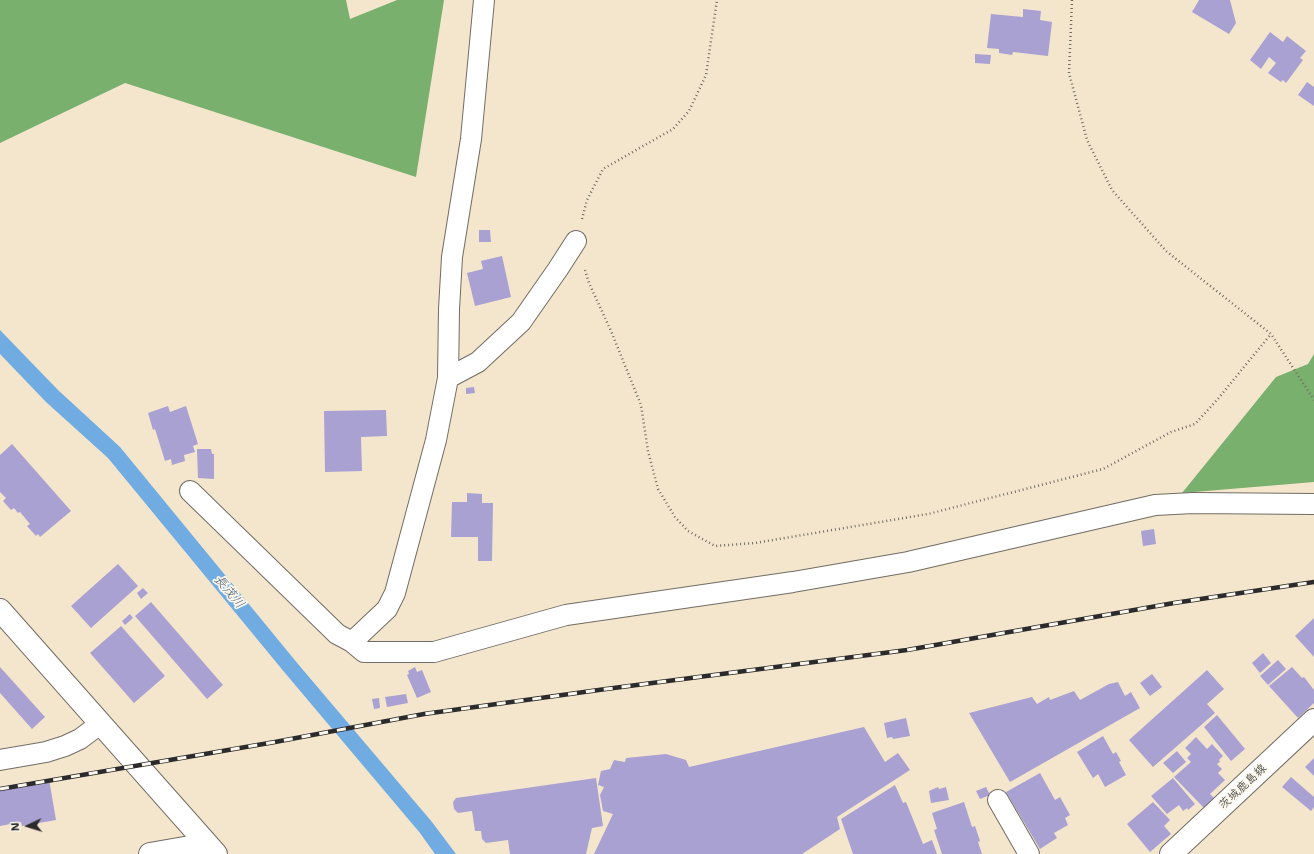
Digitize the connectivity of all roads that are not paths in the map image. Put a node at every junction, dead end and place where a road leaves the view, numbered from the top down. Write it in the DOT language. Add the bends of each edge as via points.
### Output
graph roads {
  1 [pos="484,0"];
  2 [pos="576,241"];
  3 [pos="448,378"];
  4 [pos="190,491"];
  5 [pos="1314,504"];
  6 [pos="0,610"];
  7 [pos="352,642"];
  8 [pos="1314,720"];
  9 [pos="100,724"];
  10 [pos="0,760"];
  11 [pos="998,800"];
  12 [pos="211,849"];
  13 [pos="150,854"];
  14 [pos="1029,854"];
  15 [pos="1172,854"];
  1 -- 3 [label="street" via="471,139 452,257"];
  2 -- 3 [label="street" via="521,322 478,362"];
  3 -- 7 [label="street" via="436,440 395,592 387,609"];
  4 -- 7 [label="street" via="337,634"];
  5 -- 7 [label="street" via="1155,505 908,562 793,582 566,615 434,652 364,652"];
  6 -- 9 [label="street"];
  8 -- 15 [label="street, 茨城鹿島線"];
  9 -- 10 [label="street" via="66,746"];
  9 -- 12 [label="street"];
  11 -- 14 [label="street"];
  12 -- 13 [label="street"];
}
